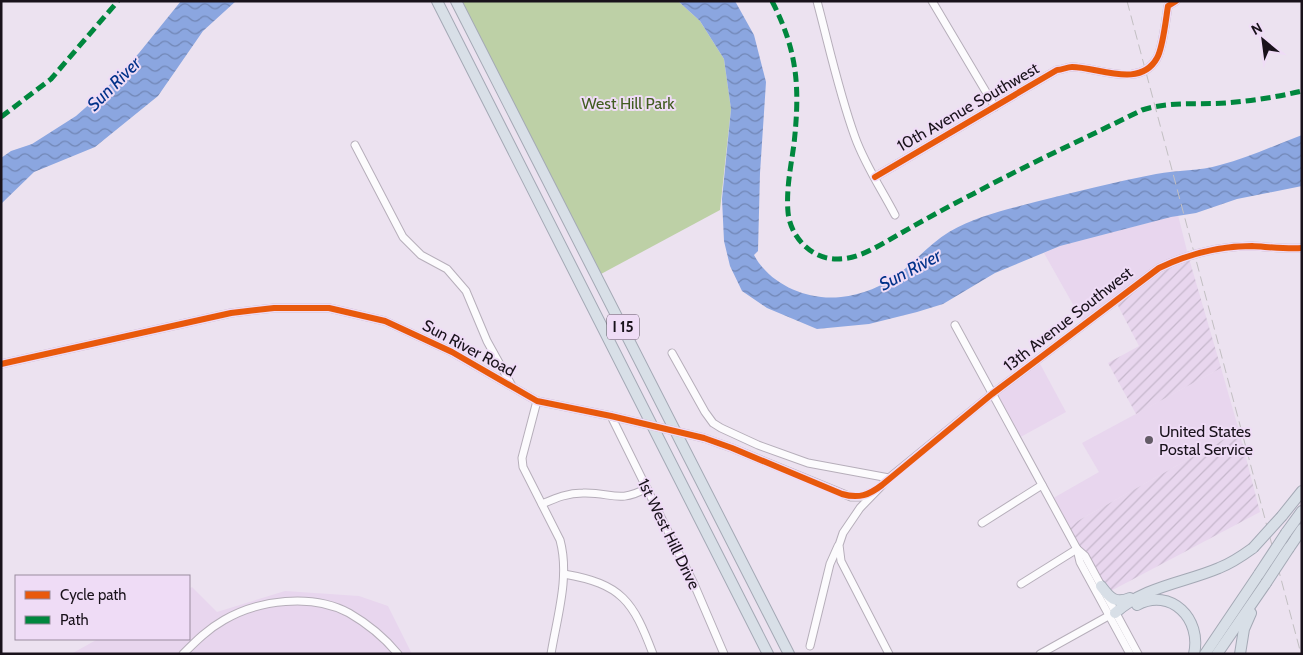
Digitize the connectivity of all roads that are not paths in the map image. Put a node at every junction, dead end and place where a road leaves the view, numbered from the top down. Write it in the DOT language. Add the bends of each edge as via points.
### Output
graph roads {
  1 [pos="438,1"];
  2 [pos="456,1"];
  3 [pos="817,1"];
  4 [pos="932,1"];
  5 [pos="1176,1"];
  6 [pos="1169,3"];
  7 [pos="995,107"];
  8 [pos="355,145"];
  9 [pos="875,177"];
  10 [pos="895,215"];
  11 [pos="1302,248"];
  12 [pos="955,325"];
  13 [pos="672,353"];
  14 [pos="1,364"];
  15 [pos="512,387"];
  16 [pos="992,394"];
  17 [pos="537,401"];
  18 [pos="611,416"];
  19 [pos="889,478"];
  20 [pos="882,485"];
  21 [pos="1042,485"];
  22 [pos="647,488"];
  23 [pos="1302,491"];
  24 [pos="542,504"];
  25 [pos="1302,511"];
  26 [pos="982,523"];
  27 [pos="1302,529"];
  28 [pos="839,545"];
  29 [pos="1077,549"];
  30 [pos="564,574"];
  31 [pos="1266,583"];
  32 [pos="1020,584"];
  33 [pos="1101,586"];
  34 [pos="1157,589"];
  35 [pos="1112,614"];
  36 [pos="810,646"];
  37 [pos="183,654"];
  38 [pos="398,654"];
  39 [pos="551,654"];
  40 [pos="653,654"];
  41 [pos="724,654"];
  42 [pos="768,654"];
  43 [pos="789,654"];
  44 [pos="889,654"];
  45 [pos="1040,654"];
  46 [pos="1130,654"];
  47 [pos="1138,654"];
  48 [pos="1194,654"];
  49 [pos="1205,654"];
  50 [pos="1217,654"];
  51 [pos="1240,654"];
  1 -- 42 [label="highway, I 15"];
  2 -- 43 [label="highway, I 15"];
  3 -- 9 [label="street" via="855,138"];
  4 -- 7 [label="street"];
  5 -- 6 [label="street, 10th Avenue Southwest"];
  6 -- 7 [label="street, 10th Avenue Southwest" via="1158,57 1150,68 1126,75 1069,67 1057,70"];
  7 -- 9 [label="street, 10th Avenue Southwest"];
  8 -- 15 [label="street" via="403,237 421,255 447,269 466,291 487,341"];
  9 -- 10 [label="street"];
  11 -- 16 [label="street, 13th Avenue Southwest" via="1225,247 1181,257 1159,268"];
  12 -- 16 [label="street"];
  13 -- 19 [label="street" via="704,412 721,428 808,463"];
  14 -- 15 [label="street, Sun River Road" via="231,313 274,308 329,308 385,321 452,352"];
  15 -- 17 [label="street, Sun River Road"];
  16 -- 19 [label="street, 13th Avenue Southwest"];
  16 -- 21 [label="street"];
  17 -- 18 [label="street, Sun River Road"];
  17 -- 24 [label="street" via="522,458 523,467"];
  18 -- 20 [label="street, Sun River Road, bridge" via="704,438 851,497 870,494"];
  18 -- 22 [label="street, 1st West Hill Drive"];
  19 -- 20 [label="street, 13th Avenue Southwest"];
  20 -- 28 [label="street, 13th Avenue Southwest" via="860,508"];
  21 -- 26 [label="street"];
  21 -- 29 [label="street"];
  22 -- 24 [label="street" via="628,497 584,492 560,496"];
  22 -- 41 [label="street, 1st West Hill Drive"];
  23 -- 34 [label="highway, bridge" via="1241,557 1218,569"];
  24 -- 30 [label="street" via="560,540"];
  25 -- 49 [label="highway, bridge"];
  27 -- 31 [label="highway, bridge"];
  28 -- 36 [label="street, 13th Avenue Southwest" via="830,564"];
  28 -- 44 [label="street" via="841,561"];
  29 -- 32 [label="street"];
  29 -- 33 [label="street" via="1085,556"];
  29 -- 35 [label="street" via="1080,562"];
  30 -- 39 [label="street"];
  30 -- 40 [label="street" via="589,578 610,588 629,604 641,622"];
  31 -- 50 [label="highway"];
  31 -- 51 [label="highway" via="1244,629"];
  33 -- 34 [label="highway" via="1112,598 1122,601"];
  33 -- 35 [label="street"];
  34 -- 35 [label="highway"];
  35 -- 45 [label="street"];
  35 -- 46 [label="street"];
  35 -- 47 [label="street"];
  35 -- 48 [label="highway" via="1149,600 1172,603 1192,622 1196,637"];
  37 -- 38 [label="street" via="212,628 236,614 260,605 289,601 315,603 347,612 372,628"];
}
